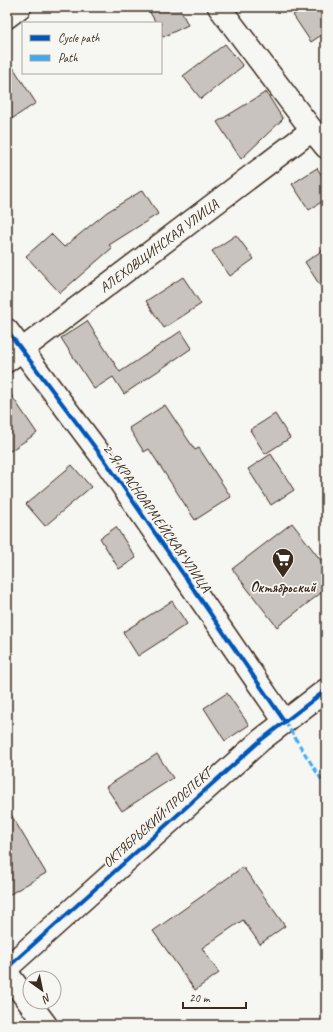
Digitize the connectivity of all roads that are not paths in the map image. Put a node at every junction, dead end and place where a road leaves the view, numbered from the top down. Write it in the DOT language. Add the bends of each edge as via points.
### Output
graph roads {
  1 [pos="20,7"];
  2 [pos="219,7"];
  3 [pos="7,17"];
  4 [pos="312,130"];
  5 [pos="326,147"];
  6 [pos="7,330"];
  7 [pos="14,356"];
  8 [pos="326,690"];
  9 [pos="285,722"];
  10 [pos="7,968"];
  11 [pos="7,973"];
  12 [pos="46,1025"];
  1 -- 3 [label="street"];
  2 -- 4 [label="street"];
  4 -- 5 [label="street"];
  4 -- 7 [label="street, АЛЕХОВЩИНСКАЯ УЛИЦА"];
  6 -- 7 [label="street, 2-Я КРАСНОАРМЕЙСКАЯ УЛИЦА"];
  7 -- 9 [label="street, 2-Я КРАСНОАРМЕЙСКАЯ УЛИЦА" via="106,462"];
  8 -- 9 [label="street, ОКТЯБРЬСКИЙ ПРОСПЕКТ"];
  9 -- 10 [label="street, ОКТЯБРЬСКИЙ ПРОСПЕКТ" via="260,740"];
  11 -- 12 [label="street"];
}
